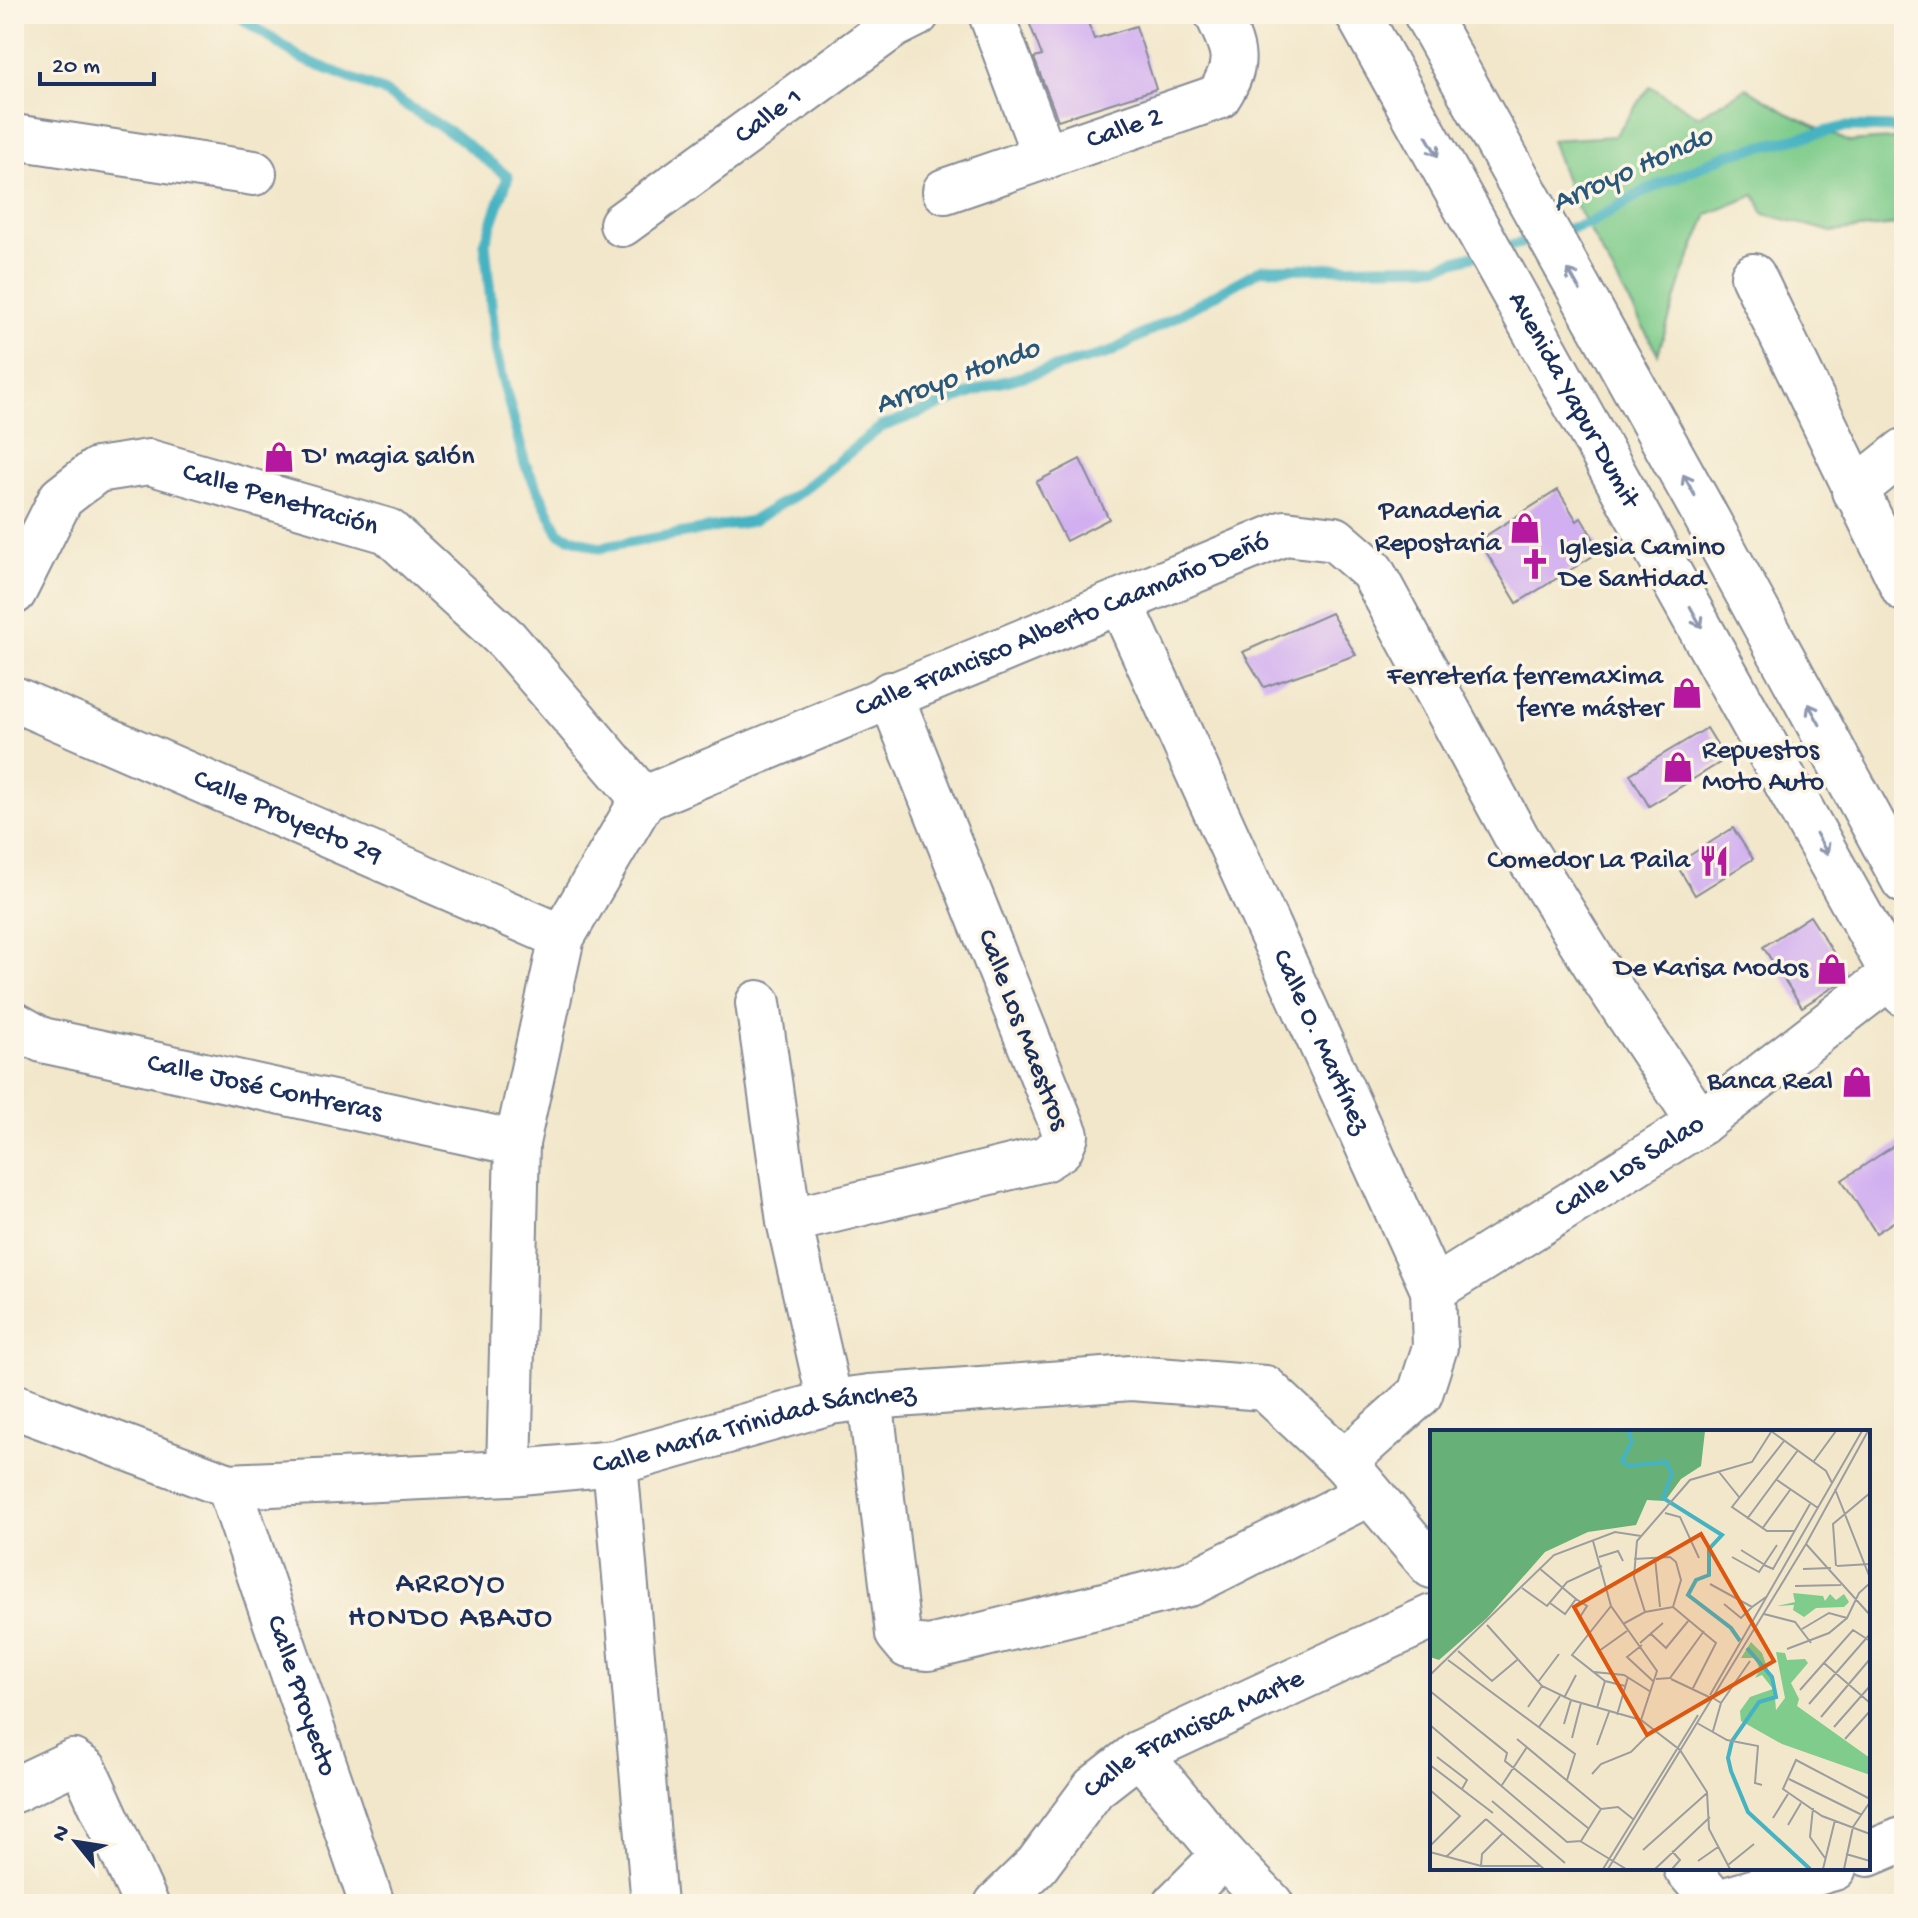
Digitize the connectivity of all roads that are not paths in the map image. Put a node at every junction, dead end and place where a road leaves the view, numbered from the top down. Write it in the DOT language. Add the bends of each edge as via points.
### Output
graph roads {
  1 [pos="917,14"];
  2 [pos="991,14"];
  3 [pos="1217,14"];
  4 [pos="1358,14"];
  5 [pos="1436,32"];
  6 [pos="14,137"];
  7 [pos="1045,157"];
  8 [pos="254,173"];
  9 [pos="945,191"];
  10 [pos="622,224"];
  11 [pos="1753,276"];
  12 [pos="1904,451"];
  13 [pos="1854,491"];
  14 [pos="1904,589"];
  15 [pos="14,592"];
  16 [pos="1121,603"];
  17 [pos="890,694"];
  18 [pos="14,699"];
  19 [pos="643,799"];
  20 [pos="1904,881"];
  21 [pos="562,937"];
  22 [pos="1898,984"];
  23 [pos="758,1003"];
  24 [pos="14,1024"];
  25 [pos="1700,1123"];
  26 [pos="517,1143"];
  27 [pos="789,1221"];
  28 [pos="1433,1290"];
  29 [pos="850,1399"];
  30 [pos="14,1406"];
  31 [pos="615,1463"];
  32 [pos="509,1473"];
  33 [pos="1356,1478"];
  34 [pos="229,1486"];
  35 [pos="1430,1564"];
  36 [pos="1430,1618"];
  37 [pos="1139,1753"];
  38 [pos="14,1790"];
  39 [pos="1224,1855"];
  40 [pos="1688,1870"];
  41 [pos="1827,1870"];
  42 [pos="1712,1902"];
  43 [pos="146,1904"];
  44 [pos="372,1904"];
  45 [pos="654,1904"];
  46 [pos="997,1904"];
  47 [pos="1175,1904"];
  48 [pos="1271,1904"];
  1 -- 10 [label="street, Calle 1" via="893,26"];
  2 -- 7 [label="street"];
  3 -- 7 [label="street, Calle 2" via="1234,50 1231,78 1218,97"];
  4 -- 22 [label="street, Avenida Yapur Dumit, one-way"];
  20 -- 5 [label="street, Avenida Yapur Dumit, one-way"];
  6 -- 8 [label="street"];
  7 -- 9 [label="street, Calle 2"];
  11 -- 13 [label="street"];
  12 -- 13 [label="street"];
  13 -- 14 [label="street"];
  15 -- 19 [label="street, Calle Penetración" via="61,498 97,470 149,462 388,531 507,640"];
  16 -- 17 [label="street, Calle Francisco Alberto Caamaño Deñó"];
  16 -- 25 [label="street, Calle Francisco Alberto Caamaño Deñó" via="1285,533 1335,539 1372,571 1517,838"];
  16 -- 28 [label="street, Calle O. Martínez"];
  17 -- 19 [label="street, Calle Francisco Alberto Caamaño Deñó"];
  17 -- 27 [label="street, Calle Los Maestros" via="1066,1135 1060,1149 1044,1159"];
  18 -- 21 [label="street, Calle Proyecto 29"];
  19 -- 21 [label="street"];
  21 -- 26 [label="street"];
  22 -- 25 [label="street, Calle Los Salao"];
  23 -- 27 [label="street, Calle O. Martínez"];
  24 -- 26 [label="street, Calle José Contreras" via="42,1040"];
  25 -- 28 [label="street, Calle Los Salao"];
  26 -- 32 [label="street"];
  27 -- 29 [label="street, Calle O. Martínez"];
  28 -- 33 [label="street, Calle O. Martínez" via="1435,1347 1420,1394"];
  29 -- 31 [label="street, Calle María Trinidad Sánchez"];
  29 -- 33 [label="street, Calle María Trinidad Sánchez" via="1131,1378 1265,1388"];
  29 -- 33 [label="street, Calle O. Martínez" via="898,1634 908,1646 929,1648 1189,1584"];
  30 -- 34 [label="street, Calle María Trinidad Sánchez"];
  31 -- 32 [label="street, Calle María Trinidad Sánchez"];
  31 -- 45 [label="street"];
  32 -- 34 [label="street, Calle María Trinidad Sánchez"];
  33 -- 35 [label="street, Calle María Trinidad Sánchez"];
  34 -- 44 [label="street, Calle Proyecto"];
  36 -- 37 [label="street, Calle Francisca Marte"];
  37 -- 39 [label="street"];
  37 -- 46 [label="street, Calle Francisca Marte" via="1094,1788 1037,1865"];
  38 -- 43 [label="street" via="65,1764 73,1762 85,1770"];
  39 -- 47 [label="street"];
  39 -- 48 [label="street"];
  40 -- 42 [label="street"];
  41 -- 42 [label="street"];
}
